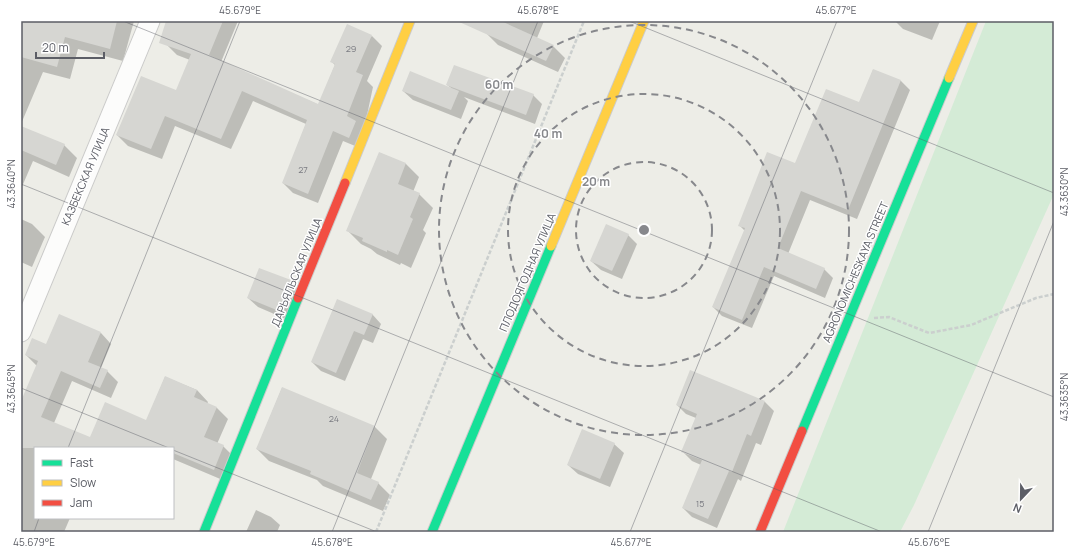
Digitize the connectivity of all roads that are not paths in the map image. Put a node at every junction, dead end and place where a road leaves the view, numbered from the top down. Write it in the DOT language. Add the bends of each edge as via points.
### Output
graph roads {
  1 [pos="150,21"];
  2 [pos="410,21"];
  3 [pos="644,21"];
  4 [pos="972,21"];
  5 [pos="21,332"];
  6 [pos="204,532"];
  7 [pos="432,532"];
  8 [pos="760,532"];
  1 -- 5 [label="street, КАЗБЕКСКАЯ УЛИЦА"];
  2 -- 6 [label="street, ДАРЬЯЛЬСКАЯ УЛИЦА"];
  3 -- 7 [label="street, ПЛОДОЯГОДНАЯ УЛИЦА"];
  4 -- 8 [label="street, AGRONOMICHESKAYA STREET"];
}
